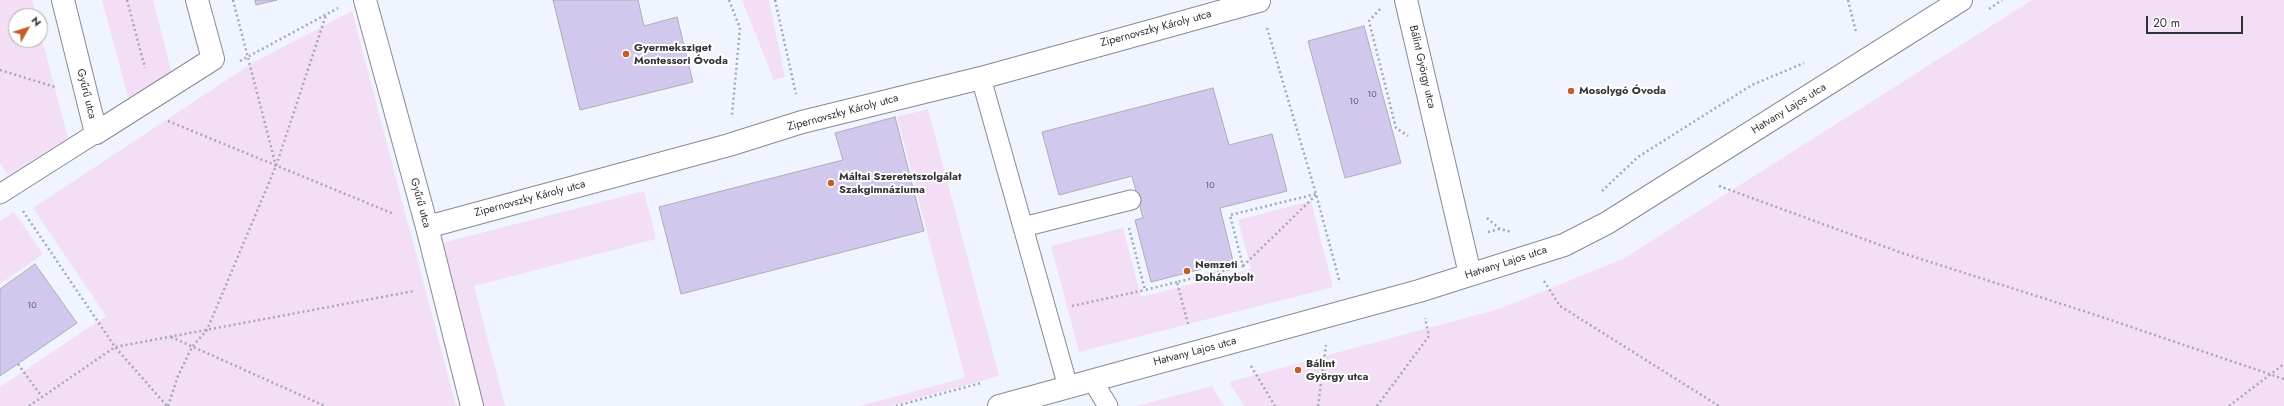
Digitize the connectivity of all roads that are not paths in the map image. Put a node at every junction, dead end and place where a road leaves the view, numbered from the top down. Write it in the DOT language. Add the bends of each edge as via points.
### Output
graph roads {
  1 [pos="63,0"];
  2 [pos="198,0"];
  3 [pos="365,0"];
  4 [pos="1406,0"];
  5 [pos="1961,0"];
  6 [pos="1259,1"];
  7 [pos="981,78"];
  8 [pos="96,133"];
  9 [pos="0,194"];
  10 [pos="1127,201"];
  11 [pos="427,227"];
  12 [pos="1023,227"];
  13 [pos="1470,274"];
  14 [pos="1092,380"];
  15 [pos="1068,387"];
  16 [pos="472,406"];
  17 [pos="999,406"];
  18 [pos="1108,406"];
  1 -- 8 [label="street, Gyűrű utca"];
  2 -- 8 [label="street, Gyűrű utca" via="213,59"];
  3 -- 11 [label="street, Gyűrű utca"];
  4 -- 13 [label="street, Bálint György utca"];
  5 -- 13 [label="street, Hatvany Lajos utca" via="1606,223 1564,245"];
  6 -- 7 [label="street, Zipernovszky Károly utca"];
  7 -- 11 [label="street, Zipernovszky Károly utca" via="802,122 729,145"];
  7 -- 12 [label="lane"];
  8 -- 9 [label="lane"];
  10 -- 12 [label="lane"];
  11 -- 16 [label="street, Gyűrű utca"];
  12 -- 15 [label="lane"];
  13 -- 14 [label="street, Hatvany Lajos utca"];
  14 -- 15 [label="street, Hatvany Lajos utca"];
  14 -- 18 [label="lane"];
  15 -- 17 [label="street, Hatvany Lajos utca"];
}
